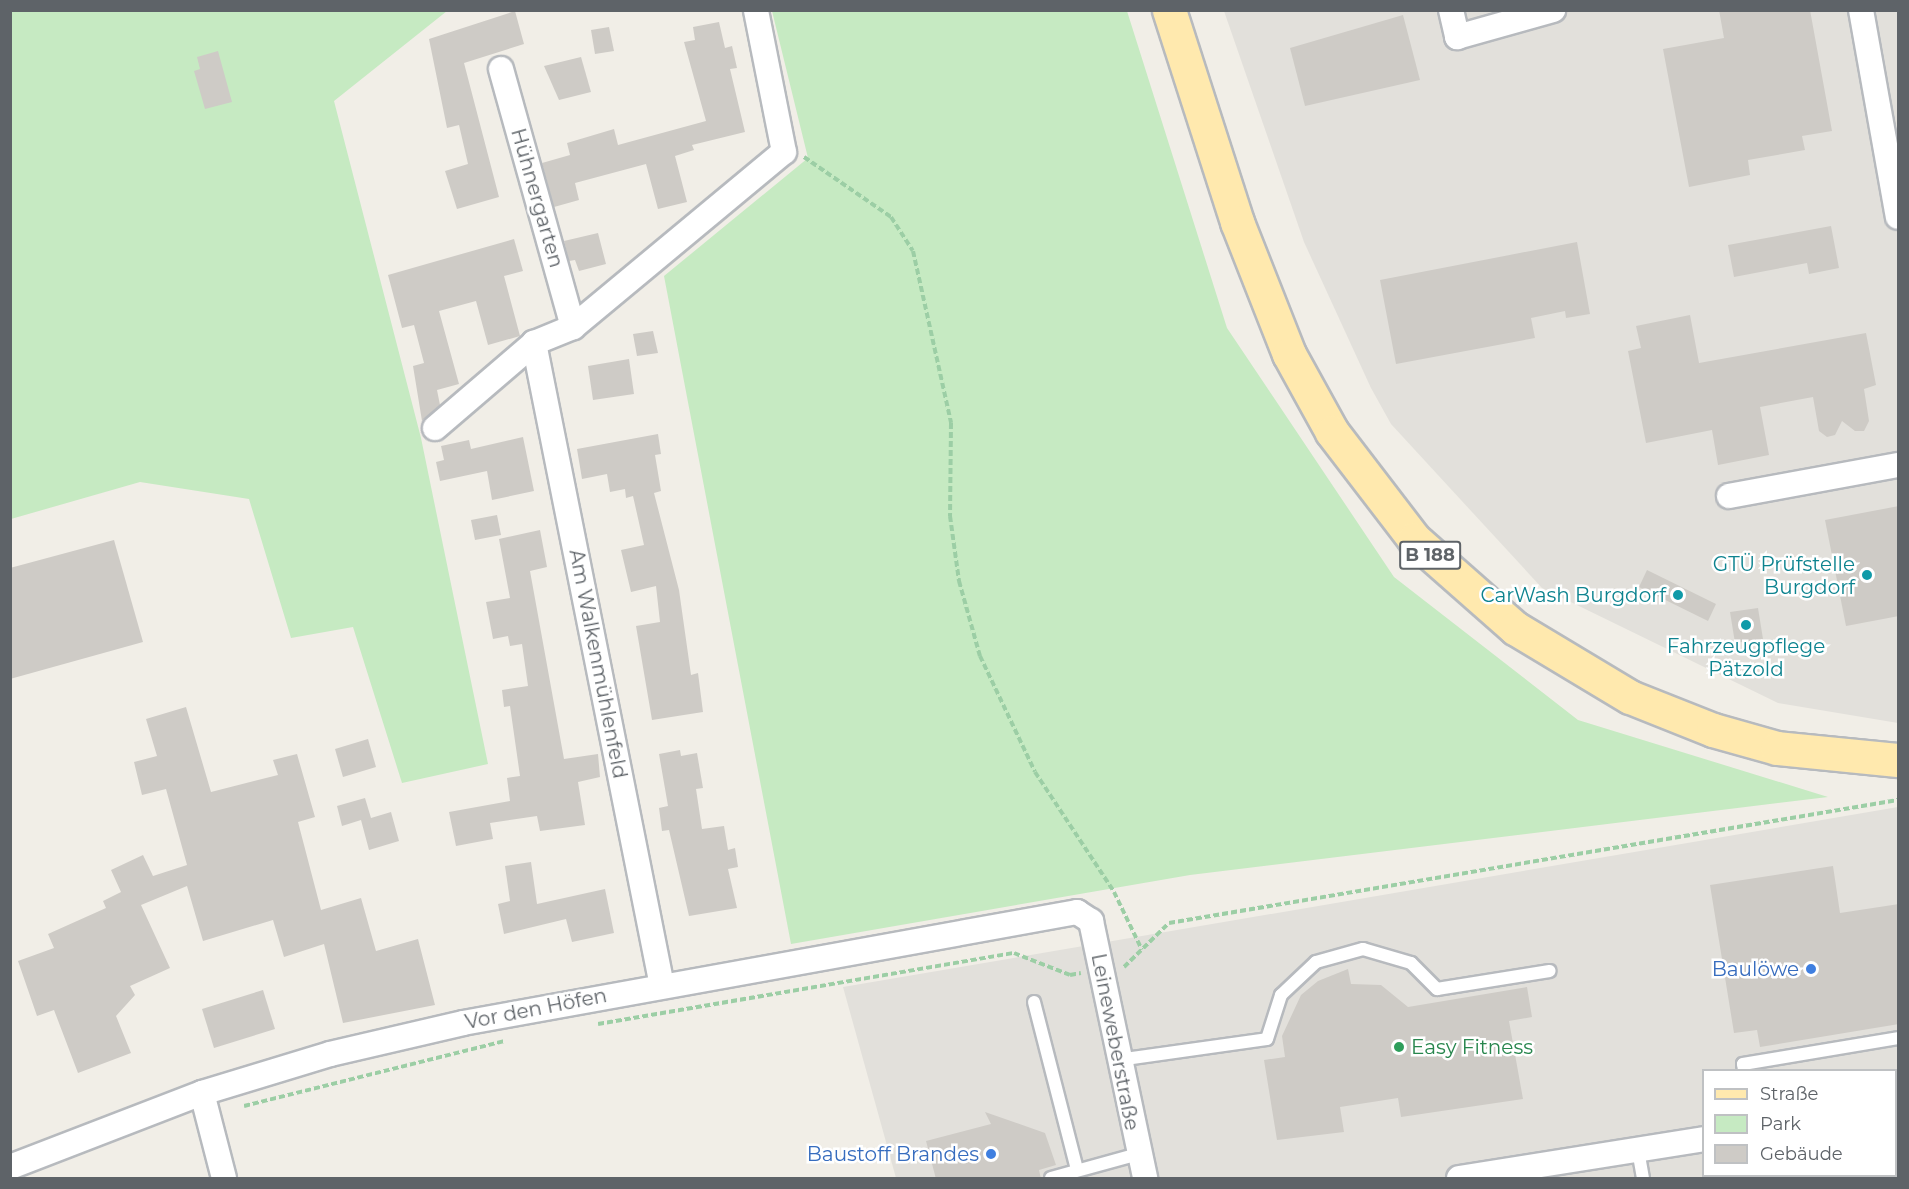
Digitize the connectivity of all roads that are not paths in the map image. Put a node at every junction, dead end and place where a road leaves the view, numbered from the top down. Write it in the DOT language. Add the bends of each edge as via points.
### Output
graph roads {
  1 [pos="756,10"];
  2 [pos="1169,10"];
  3 [pos="1450,10"];
  4 [pos="1553,10"];
  5 [pos="1861,10"];
  6 [pos="501,69"];
  7 [pos="1899,217"];
  8 [pos="573,327"];
  9 [pos="534,343"];
  10 [pos="435,428"];
  11 [pos="1899,465"];
  12 [pos="1729,496"];
  13 [pos="1899,760"];
  14 [pos="1077,912"];
  15 [pos="1551,970"];
  16 [pos="662,986"];
  17 [pos="1034,1002"];
  18 [pos="1899,1038"];
  19 [pos="1118,1060"];
  20 [pos="1744,1069"];
  21 [pos="205,1104"];
  22 [pos="1702,1139"];
  23 [pos="1638,1150"];
  24 [pos="1138,1154"];
  25 [pos="10,1167"];
  26 [pos="1077,1169"];
  27 [pos="224,1179"];
  28 [pos="1051,1179"];
  29 [pos="1145,1179"];
  30 [pos="1459,1179"];
  31 [pos="1643,1179"];
  1 -- 8 [label="street" via="782,141"];
  2 -- 13 [label="main road, B 188" via="1251,262 1288,354 1332,432 1414,538 1515,628 1630,697 1713,730 1777,748"];
  3 -- 4 [label="street" via="1457,37"];
  5 -- 7 [label="street"];
  6 -- 8 [label="street, Hühnergarten"];
  8 -- 9 [label="street"];
  9 -- 10 [label="street"];
  9 -- 16 [label="street, Am Walkenmühlenfeld"];
  11 -- 12 [label="street"];
  14 -- 16 [label="street, Vor den Höfen"];
  14 -- 19 [label="street, Leineweberstraße" via="1091,921"];
  15 -- 19 [label="lane" via="1437,989 1411,963 1363,949 1316,962 1281,995 1267,1039"];
  16 -- 21 [label="street, Vor den Höfen" via="472,1020 330,1054"];
  17 -- 26 [label="lane"];
  18 -- 20 [label="lane" via="1743,1064"];
  19 -- 24 [label="street, Leineweberstraße"];
  21 -- 25 [label="street, Vor den Höfen"];
  21 -- 27 [label="street"];
  22 -- 23 [label="street"];
  23 -- 30 [label="street"];
  23 -- 31 [label="lane"];
  24 -- 26 [label="lane"];
  24 -- 29 [label="street, Leineweberstraße"];
  26 -- 28 [label="lane"];
}
